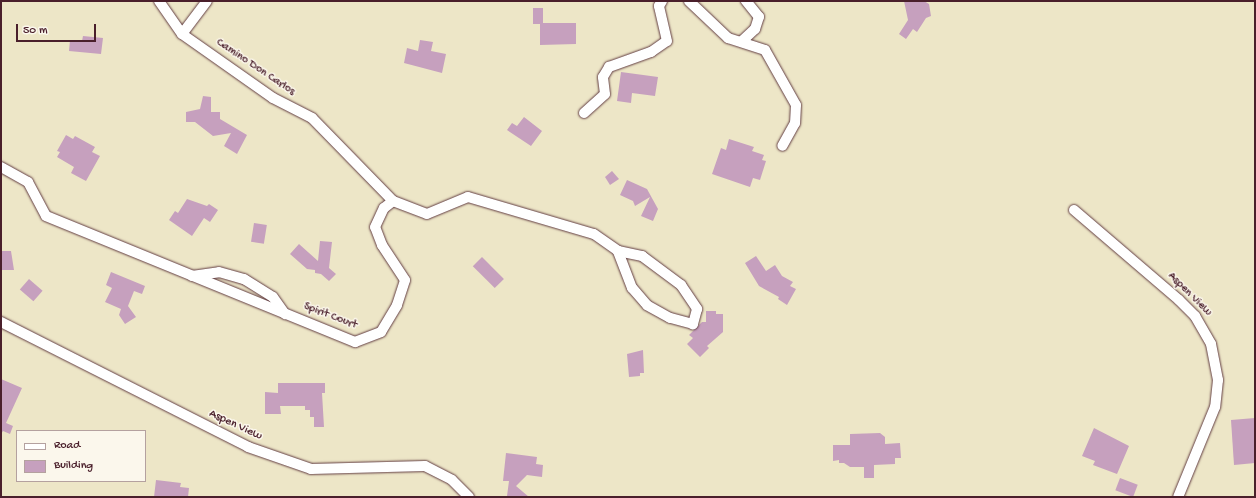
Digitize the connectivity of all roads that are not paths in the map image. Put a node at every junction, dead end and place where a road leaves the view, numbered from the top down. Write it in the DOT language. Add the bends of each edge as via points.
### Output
graph roads {
  1 [pos="159,1"];
  2 [pos="206,1"];
  3 [pos="662,1"];
  4 [pos="689,1"];
  5 [pos="746,1"];
  6 [pos="182,34"];
  7 [pos="742,40"];
  8 [pos="584,113"];
  9 [pos="782,146"];
  10 [pos="1,167"];
  11 [pos="393,201"];
  12 [pos="1074,210"];
  13 [pos="618,251"];
  14 [pos="190,276"];
  15 [pos="285,314"];
  16 [pos="1,322"];
  17 [pos="469,497"];
  18 [pos="1178,497"];
  1 -- 6 [label="street, Camino Don Carlos"];
  2 -- 6 [label="street"];
  3 -- 8 [label="street" via="659,6 667,40 651,52 609,67 603,77 605,94"];
  4 -- 7 [label="street" via="728,38"];
  5 -- 7 [label="street" via="759,17 755,29"];
  6 -- 11 [label="street, Camino Don Carlos" via="273,98 312,118"];
  7 -- 9 [label="street" via="765,50 796,105 795,123"];
  10 -- 14 [label="street, Spirit Court" via="28,182 46,216"];
  11 -- 13 [label="street" via="427,214 468,198 594,234"];
  11 -- 15 [label="street, Spirit Court" via="384,208 375,227 382,245 405,280 397,305 381,332 355,342"];
  12 -- 18 [label="street, Aspen View" via="1179,300 1195,316 1211,344 1218,380 1215,407"];
  13 -- 13 [label="street" via="632,288 647,305 670,318 693,324 697,310 681,285 642,256"];
  14 -- 15 [label="street, Spirit Court"];
  14 -- 15 [label="street, Spirit Court" via="219,272 244,279 273,298"];
  16 -- 17 [label="street, Aspen View" via="248,448 311,469 425,466 452,480"];
}
